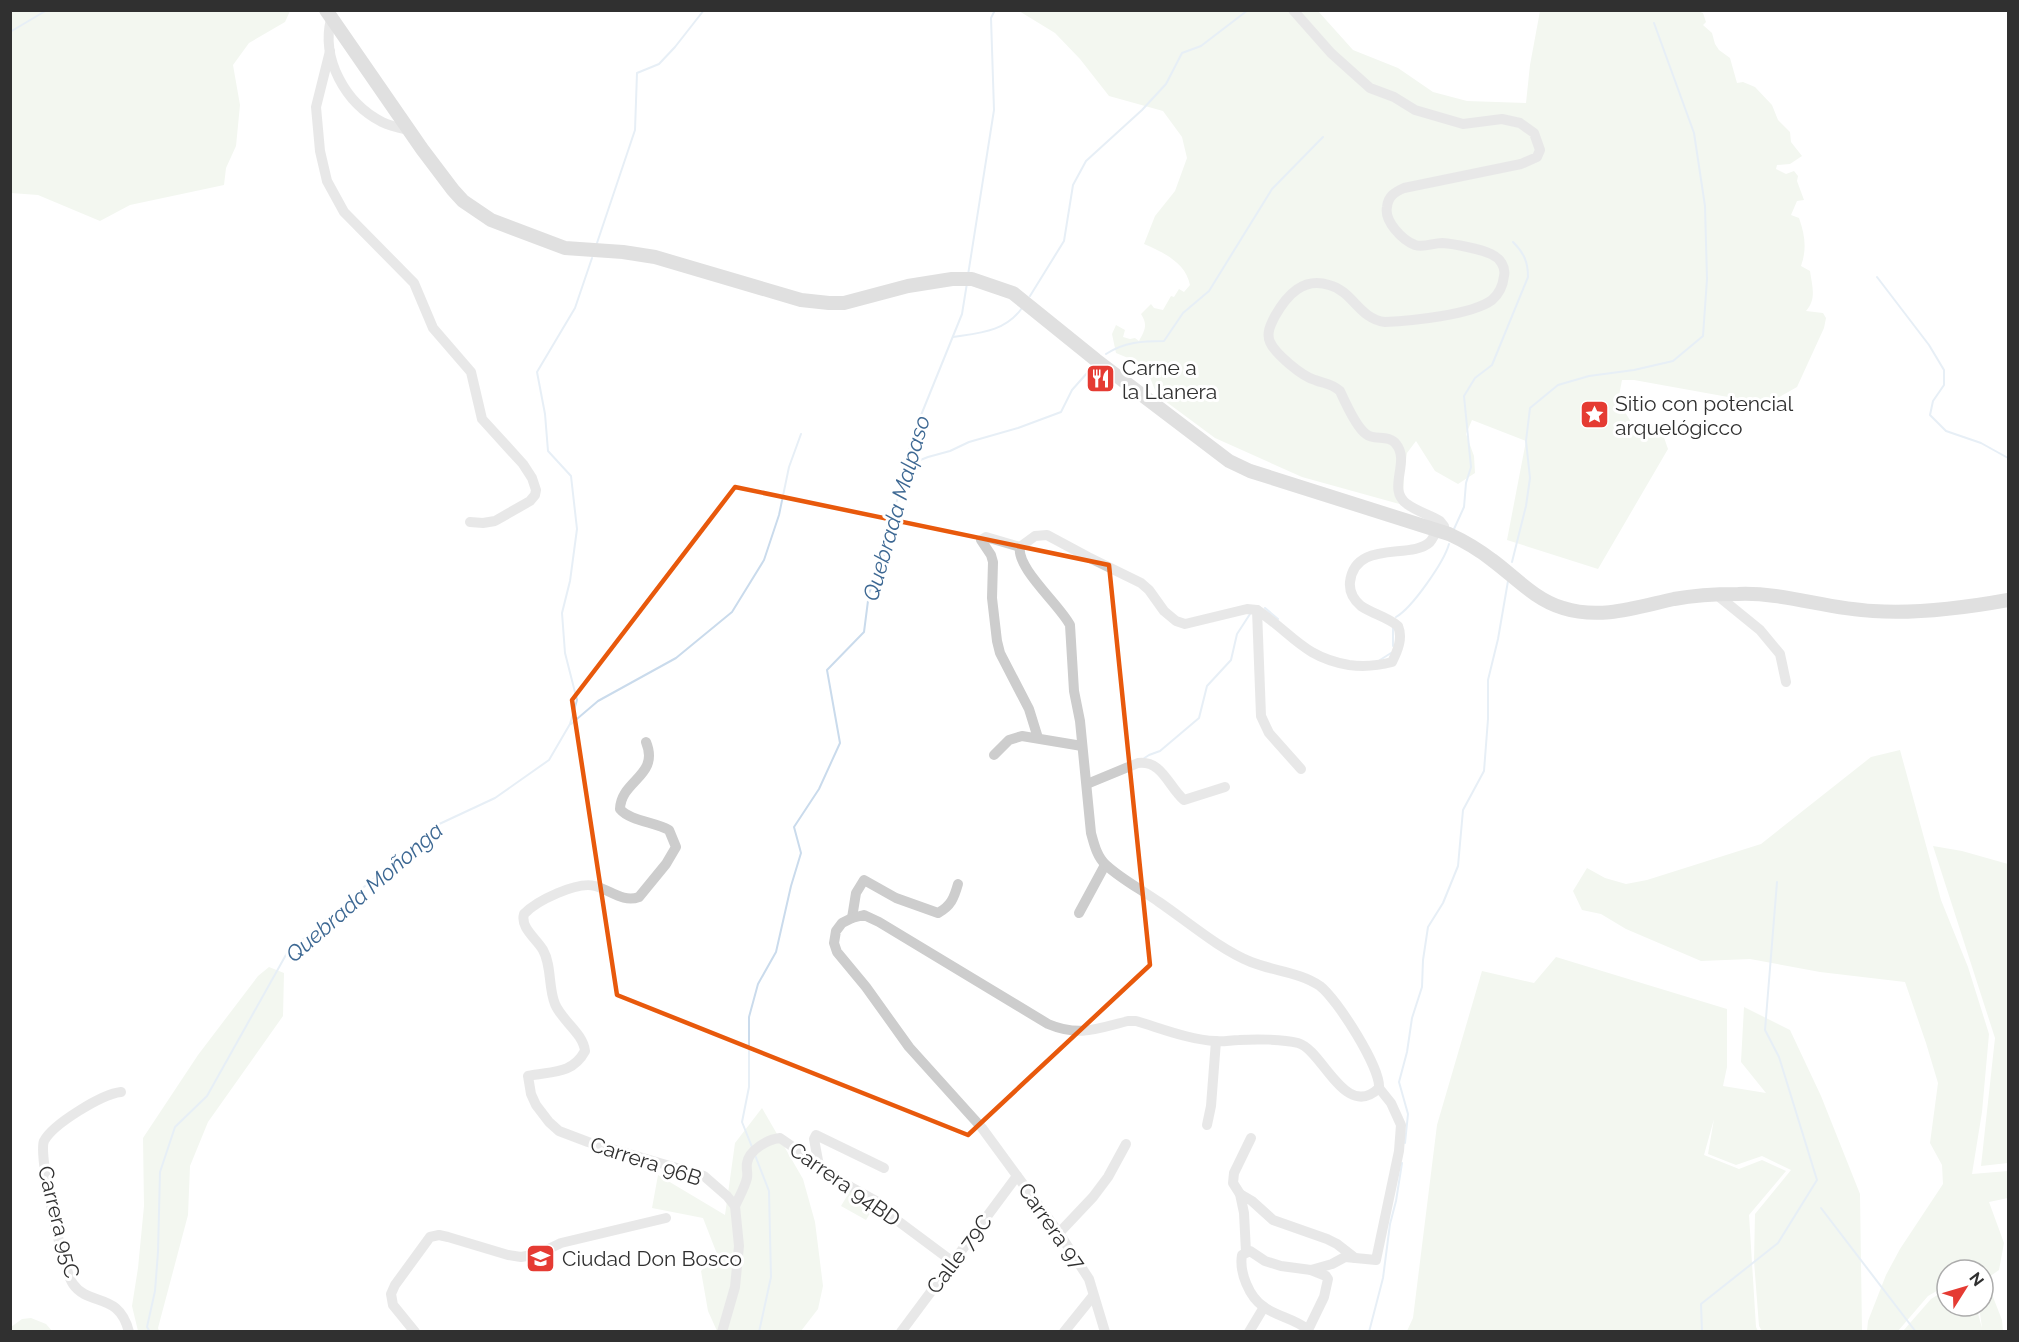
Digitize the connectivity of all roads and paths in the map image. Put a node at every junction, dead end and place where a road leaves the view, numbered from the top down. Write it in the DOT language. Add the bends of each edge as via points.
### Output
graph roads {
  1 [pos="1293,10"];
  2 [pos="328,15"];
  3 [pos="330,51"];
  4 [pos="409,130"];
  5 [pos="470,522"];
  6 [pos="1442,532"];
  7 [pos="1020,547"];
  8 [pos="1717,595"];
  9 [pos="2008,600"];
  10 [pos="1257,610"];
  11 [pos="1790,680"];
  12 [pos="1038,738"];
  13 [pos="646,741"];
  14 [pos="1083,747"];
  15 [pos="994,755"];
  16 [pos="1301,769"];
  17 [pos="1087,784"];
  18 [pos="1225,787"];
  19 [pos="1105,865"];
  20 [pos="958,885"];
  21 [pos="1078,914"];
  22 [pos="852,918"];
  23 [pos="1216,1041"];
  24 [pos="1379,1088"];
  25 [pos="120,1092"];
  26 [pos="1207,1125"];
  27 [pos="1251,1138"];
  28 [pos="1126,1144"];
  29 [pos="819,1166"];
  30 [pos="884,1168"];
  31 [pos="1017,1176"];
  32 [pos="1240,1194"];
  33 [pos="735,1206"];
  34 [pos="666,1218"];
  35 [pos="1059,1233"];
  36 [pos="1246,1252"];
  37 [pos="1356,1258"];
  38 [pos="953,1262"];
  39 [pos="1311,1270"];
  40 [pos="1093,1296"];
  41 [pos="1263,1307"];
  42 [pos="1307,1330"];
  43 [pos="129,1332"];
  44 [pos="415,1332"];
  45 [pos="722,1332"];
  46 [pos="901,1332"];
  47 [pos="1064,1332"];
  48 [pos="1105,1332"];
  49 [pos="1249,1332"];
  1 -- 6 [label="street" via="1331,53 1370,88 1395,97 1414,110 1463,124 1502,119 1520,123 1534,133 1538,142 1537,157 1521,164 1404,188 1390,197 1387,217 1413,244 1444,243 1499,259 1505,274 1489,302 1437,318 1385,322 1367,316 1331,285 1312,284 1293,292 1284,301 1268,332 1275,349 1299,371 1340,391 1364,433 1397,444 1402,462 1399,494 1406,504 1440,521 1444,525"];
  2 -- 3 [label="street"];
  2 -- 4 [label="main road"];
  3 -- 4 [label="street" via="337,75 353,100 384,123"];
  3 -- 5 [label="street" via="316,107 327,181 344,212 414,283 433,328 471,372 482,419 523,464 536,490 530,501 495,521"];
  4 -- 6 [label="main road" via="469,206 491,220 565,248 655,257 781,296 830,303 865,299 929,282 967,279 1013,293 1229,461"];
  6 -- 8 [label="main road" via="1469,544 1536,595 1564,609 1619,612 1673,599"];
  6 -- 10 [label="street" via="1421,547 1362,560 1352,571 1349,585 1355,600 1398,626 1401,634 1392,662 1368,666 1321,658"];
  7 -- 10 [label="street" via="1035,536 1047,535 1141,583 1164,611 1185,624"];
  7 -- 12 [label="street" via="986,537 981,540 992,555 992,598 1000,653 1029,710"];
  7 -- 14 [label="street" via="1020,556 1028,569 1070,625 1074,691"];
  8 -- 9 [label="main road" via="1768,595 1873,611 1951,609"];
  8 -- 11 [label="street" via="1760,630 1780,654"];
  10 -- 16 [label="street" via="1261,716 1269,733"];
  12 -- 14 [label="street"];
  12 -- 15 [label="street" via="1016,737"];
  13 -- 33 [label="street, Carrera 96B" via="650,753 647,768 624,796 620,809 669,830 676,847 666,864 639,897 627,899 595,886 573,886 524,914 524,924 543,950 555,1003 585,1051 580,1060 566,1069 528,1076 531,1094 559,1131 704,1176"];
  14 -- 17 [label="street"];
  17 -- 18 [label="street" via="1146,762 1160,769 1184,800"];
  17 -- 19 [label="street" via="1091,833"];
  19 -- 21 [label="street"];
  19 -- 24 [label="street" via="1196,930 1250,962 1303,977 1320,987 1340,1009 1367,1053 1380,1080"];
  20 -- 22 [label="street" via="950,904 938,913 896,898 865,879 856,893"];
  22 -- 23 [label="street" via="864,915 879,922 1062,1030 1078,1032 1136,1021"];
  22 -- 31 [label="street, Carrera 97" via="836,931 837,952 909,1047 981,1128"];
  23 -- 24 [label="street" via="1300,1044 1349,1093 1364,1097"];
  23 -- 26 [label="street"];
  24 -- 37 [label="street" via="1399,1119 1399,1151 1376,1260"];
  25 -- 43 [label="street, Carrera 95C" via="103,1096 69,1118 47,1137 42,1152 44,1176 71,1281 80,1292 118,1310"];
  27 -- 32 [label="street" via="1234,1173 1233,1183"];
  28 -- 35 [label="street" via="1093,1197"];
  29 -- 30 [label="street" via="814,1139 818,1135"];
  29 -- 33 [label="street, Carrera 94BD" via="776,1138 749,1156 747,1178"];
  29 -- 38 [label="street, Carrera 94BD" via="878,1202"];
  31 -- 35 [label="street, Carrera 97"];
  31 -- 38 [label="street, Calle 79C"];
  32 -- 36 [label="street"];
  32 -- 37 [label="street" via="1273,1220 1327,1239"];
  33 -- 45 [label="street" via="739,1246 735,1287"];
  34 -- 44 [label="street" via="561,1243 521,1257 439,1235 430,1237 391,1294 393,1305"];
  35 -- 40 [label="street, Carrera 97" via="1089,1279"];
  36 -- 39 [label="street" via="1281,1266"];
  36 -- 41 [label="street" via="1242,1273"];
  37 -- 39 [label="street" via="1345,1257"];
  38 -- 46 [label="street, Calle 79C"];
  39 -- 42 [label="street" via="1328,1279 1324,1297"];
  40 -- 47 [label="street"];
  40 -- 48 [label="street, Carrera 97"];
  41 -- 42 [label="street"];
  41 -- 49 [label="street"];
}
